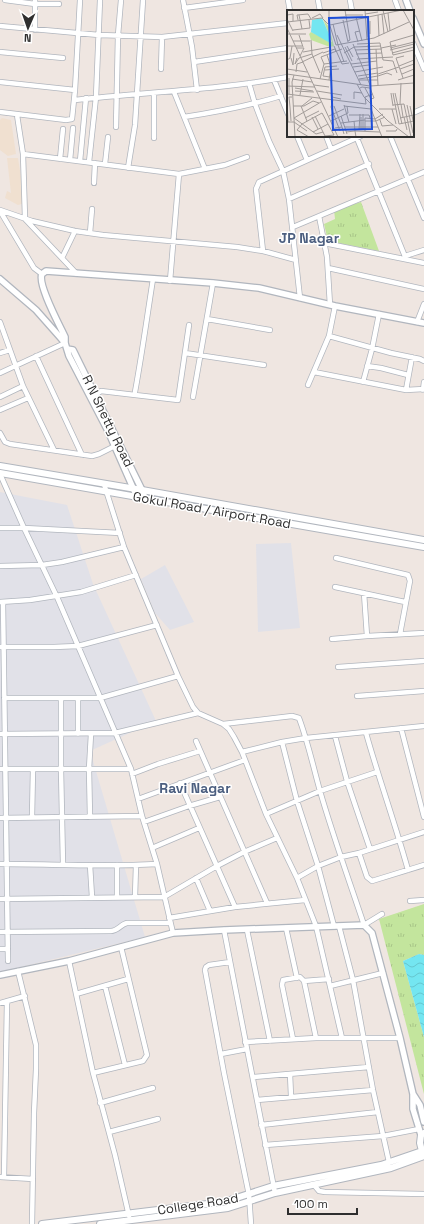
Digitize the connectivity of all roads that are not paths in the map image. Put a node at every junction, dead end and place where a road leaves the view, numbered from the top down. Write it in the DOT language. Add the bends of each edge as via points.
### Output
graph roads {
  1 [pos="5,0"];
  2 [pos="80,0"];
  3 [pos="100,0"];
  4 [pos="121,0"];
  5 [pos="143,0"];
  6 [pos="183,0"];
  7 [pos="244,0"];
  8 [pos="288,0"];
  9 [pos="318,0"];
  10 [pos="350,0"];
  11 [pos="395,0"];
  12 [pos="406,0"];
  13 [pos="35,2"];
  14 [pos="58,4"];
  15 [pos="184,8"];
  16 [pos="290,10"];
  17 [pos="320,10"];
  18 [pos="352,10"];
  19 [pos="399,10"];
  20 [pos="410,10"];
  21 [pos="414,20"];
  22 [pos="287,23"];
  23 [pos="0,26"];
  24 [pos="35,30"];
  25 [pos="78,33"];
  26 [pos="99,35"];
  27 [pos="118,35"];
  28 [pos="190,35"];
  29 [pos="140,37"];
  30 [pos="162,37"];
  31 [pos="424,44"];
  32 [pos="414,45"];
  33 [pos="287,48"];
  34 [pos="0,52"];
  35 [pos="63,58"];
  36 [pos="194,62"];
  37 [pos="160,69"];
  38 [pos="424,69"];
  39 [pos="287,77"];
  40 [pos="274,80"];
  41 [pos="0,82"];
  42 [pos="249,84"];
  43 [pos="75,90"];
  44 [pos="197,90"];
  45 [pos="174,92"];
  46 [pos="154,93"];
  47 [pos="137,94"];
  48 [pos="117,95"];
  49 [pos="281,96"];
  50 [pos="96,97"];
  51 [pos="86,98"];
  52 [pos="74,100"];
  53 [pos="255,104"];
  54 [pos="424,108"];
  55 [pos="287,111"];
  56 [pos="0,112"];
  57 [pos="414,113"];
  58 [pos="17,115"];
  59 [pos="184,117"];
  60 [pos="116,127"];
  61 [pos="73,128"];
  62 [pos="63,129"];
  63 [pos="108,137"];
  64 [pos="297,137"];
  65 [pos="326,137"];
  66 [pos="358,137"];
  67 [pos="390,137"];
  68 [pos="154,138"];
  69 [pos="331,149"];
  70 [pos="23,154"];
  71 [pos="247,157"];
  72 [pos="60,159"];
  73 [pos="70,160"];
  74 [pos="307,160"];
  75 [pos="80,161"];
  76 [pos="89,162"];
  77 [pos="95,162"];
  78 [pos="105,164"];
  79 [pos="368,164"];
  80 [pos="128,168"];
  81 [pos="205,169"];
  82 [pos="283,171"];
  83 [pos="424,172"];
  84 [pos="179,174"];
  85 [pos="408,179"];
  86 [pos="94,183"];
  87 [pos="378,192"];
  88 [pos="289,199"];
  89 [pos="422,207"];
  90 [pos="92,209"];
  91 [pos="0,210"];
  92 [pos="319,216"];
  93 [pos="24,218"];
  94 [pos="424,218"];
  95 [pos="293,227"];
  96 [pos="75,231"];
  97 [pos="90,233"];
  98 [pos="173,241"];
  99 [pos="324,243"];
  100 [pos="424,250"];
  101 [pos="263,251"];
  102 [pos="62,258"];
  103 [pos="406,258"];
  104 [pos="296,260"];
  105 [pos="424,263"];
  106 [pos="328,268"];
  107 [pos="76,273"];
  108 [pos="42,274"];
  109 [pos="0,279"];
  110 [pos="153,279"];
  111 [pos="170,281"];
  112 [pos="213,283"];
  113 [pos="424,289"];
  114 [pos="300,298"];
  115 [pos="424,304"];
  116 [pos="332,305"];
  117 [pos="379,314"];
  118 [pos="207,319"];
  119 [pos="0,322"];
  120 [pos="418,322"];
  121 [pos="424,323"];
  122 [pos="189,325"];
  123 [pos="270,330"];
  124 [pos="2,332"];
  125 [pos="329,336"];
  126 [pos="65,343"];
  127 [pos="372,349"];
  128 [pos="10,350"];
  129 [pos="185,352"];
  130 [pos="0,353"];
  131 [pos="200,355"];
  132 [pos="36,356"];
  133 [pos="412,357"];
  134 [pos="424,361"];
  135 [pos="16,366"];
  136 [pos="264,366"];
  137 [pos="367,366"];
  138 [pos="314,372"];
  139 [pos="0,373"];
  140 [pos="408,375"];
  141 [pos="363,382"];
  142 [pos="424,382"];
  143 [pos="308,385"];
  144 [pos="23,386"];
  145 [pos="406,390"];
  146 [pos="424,390"];
  147 [pos="135,392"];
  148 [pos="93,396"];
  149 [pos="0,397"];
  150 [pos="28,398"];
  151 [pos="193,398"];
  152 [pos="0,410"];
  153 [pos="0,432"];
  154 [pos="118,449"];
  155 [pos="54,450"];
  156 [pos="82,455"];
  157 [pos="0,466"];
  158 [pos="0,473"];
  159 [pos="104,484"];
  160 [pos="134,489"];
  161 [pos="142,490"];
  162 [pos="106,491"];
  163 [pos="138,497"];
  164 [pos="145,498"];
  165 [pos="0,528"];
  166 [pos="24,528"];
  167 [pos="120,533"];
  168 [pos="424,540"];
  169 [pos="124,547"];
  170 [pos="424,547"];
  171 [pos="336,558"];
  172 [pos="42,565"];
  173 [pos="0,566"];
  174 [pos="136,575"];
  175 [pos="335,587"];
  176 [pos="364,593"];
  177 [pos="57,597"];
  178 [pos="2,602"];
  179 [pos="405,602"];
  180 [pos="157,625"];
  181 [pos="424,633"];
  182 [pos="400,634"];
  183 [pos="367,636"];
  184 [pos="332,639"];
  185 [pos="78,646"];
  186 [pos="2,647"];
  187 [pos="424,661"];
  188 [pos="338,667"];
  189 [pos="178,676"];
  190 [pos="424,691"];
  191 [pos="357,696"];
  192 [pos="4,698"];
  193 [pos="61,698"];
  194 [pos="78,698"];
  195 [pos="100,698"];
  196 [pos="2,705"];
  197 [pos="198,713"];
  198 [pos="223,724"];
  199 [pos="424,726"];
  200 [pos="401,728"];
  201 [pos="366,732"];
  202 [pos="115,733"];
  203 [pos="2,734"];
  204 [pos="60,734"];
  205 [pos="78,734"];
  206 [pos="91,734"];
  207 [pos="335,736"];
  208 [pos="306,738"];
  209 [pos="196,741"];
  210 [pos="282,742"];
  211 [pos="200,751"];
  212 [pos="242,752"];
  213 [pos="245,760"];
  214 [pos="0,769"];
  215 [pos="6,769"];
  216 [pos="32,769"];
  217 [pos="60,769"];
  218 [pos="89,769"];
  219 [pos="131,772"];
  220 [pos="209,772"];
  221 [pos="377,772"];
  222 [pos="347,781"];
  223 [pos="180,783"];
  224 [pos="320,791"];
  225 [pos="220,797"];
  226 [pos="138,799"];
  227 [pos="297,801"];
  228 [pos="189,806"];
  229 [pos="266,814"];
  230 [pos="32,816"];
  231 [pos="142,816"];
  232 [pos="62,817"];
  233 [pos="90,817"];
  234 [pos="424,817"];
  235 [pos="3,818"];
  236 [pos="144,822"];
  237 [pos="199,828"];
  238 [pos="424,832"];
  239 [pos="277,838"];
  240 [pos="400,840"];
  241 [pos="152,848"];
  242 [pos="370,849"];
  243 [pos="244,852"];
  244 [pos="359,853"];
  245 [pos="341,857"];
  246 [pos="0,864"];
  247 [pos="7,864"];
  248 [pos="63,864"];
  249 [pos="157,864"];
  250 [pos="90,865"];
  251 [pos="117,865"];
  252 [pos="136,865"];
  253 [pos="424,865"];
  254 [pos="217,866"];
  255 [pos="318,866"];
  256 [pos="408,870"];
  257 [pos="196,878"];
  258 [pos="296,878"];
  259 [pos="92,897"];
  260 [pos="118,897"];
  261 [pos="135,897"];
  262 [pos="164,897"];
  263 [pos="0,899"];
  264 [pos="8,899"];
  265 [pos="305,900"];
  266 [pos="424,900"];
  267 [pos="410,901"];
  268 [pos="267,903"];
  269 [pos="235,907"];
  270 [pos="210,911"];
  271 [pos="382,914"];
  272 [pos="170,920"];
  273 [pos="364,925"];
  274 [pos="316,926"];
  275 [pos="337,926"];
  276 [pos="286,928"];
  277 [pos="224,930"];
  278 [pos="247,930"];
  279 [pos="0,932"];
  280 [pos="8,932"];
  281 [pos="173,933"];
  282 [pos="121,947"];
  283 [pos="0,949"];
  284 [pos="8,949"];
  285 [pos="8,961"];
  286 [pos="69,961"];
  287 [pos="230,962"];
  288 [pos="18,970"];
  289 [pos="382,973"];
  290 [pos="0,974"];
  291 [pos="297,978"];
  292 [pos="128,979"];
  293 [pos="329,979"];
  294 [pos="353,980"];
  295 [pos="304,981"];
  296 [pos="104,986"];
  297 [pos="330,986"];
  298 [pos="76,994"];
  299 [pos="25,996"];
  300 [pos="7,1001"];
  301 [pos="0,1003"];
  302 [pos="363,1037"];
  303 [pos="316,1038"];
  304 [pos="342,1038"];
  305 [pos="400,1038"];
  306 [pos="0,1039"];
  307 [pos="6,1039"];
  308 [pos="293,1039"];
  309 [pos="270,1041"];
  310 [pos="246,1042"];
  311 [pos="247,1049"];
  312 [pos="222,1054"];
  313 [pos="125,1065"];
  314 [pos="369,1067"];
  315 [pos="92,1073"];
  316 [pos="290,1074"];
  317 [pos="253,1077"];
  318 [pos="153,1088"];
  319 [pos="373,1090"];
  320 [pos="412,1094"];
  321 [pos="291,1096"];
  322 [pos="257,1100"];
  323 [pos="100,1103"];
  324 [pos="378,1112"];
  325 [pos="158,1119"];
  326 [pos="424,1122"];
  327 [pos="261,1125"];
  328 [pos="108,1132"];
  329 [pos="421,1132"];
  330 [pos="383,1136"];
  331 [pos="265,1145"];
  332 [pos="423,1154"];
  333 [pos="389,1162"];
  334 [pos="2,1177"];
  335 [pos="33,1179"];
  336 [pos="314,1185"];
  337 [pos="273,1186"];
  338 [pos="275,1193"];
  339 [pos="424,1194"];
  340 [pos="249,1195"];
  341 [pos="250,1202"];
  342 [pos="130,1217"];
  343 [pos="32,1224"];
  344 [pos="42,1224"];
  345 [pos="100,1224"];
  346 [pos="251,1224"];
  1 -- 13 [label="street"];
  2 -- 25 [label="street"];
  3 -- 26 [label="street"];
  4 -- 27 [label="street"];
  5 -- 29 [label="street"];
  6 -- 15 [label="street"];
  7 -- 15 [label="street"];
  8 -- 16 [label="street"];
  9 -- 17 [label="street"];
  10 -- 18 [label="street"];
  11 -- 19 [label="street"];
  12 -- 20 [label="street"];
  13 -- 14 [label="street"];
  13 -- 24 [label="street"];
  15 -- 28 [label="street"];
  21 -- 31 [label="street"];
  22 -- 28 [label="street"];
  23 -- 24 [label="street"];
  24 -- 25 [label="street"];
  25 -- 26 [label="street"];
  25 -- 43 [label="street"];
  26 -- 27 [label="street"];
  26 -- 50 [label="street"];
  27 -- 29 [label="street"];
  27 -- 48 [label="street"];
  28 -- 30 [label="street"];
  28 -- 36 [label="street"];
  29 -- 30 [label="street"];
  29 -- 47 [label="street"];
  30 -- 37 [label="street"];
  32 -- 38 [label="street"];
  33 -- 36 [label="street"];
  34 -- 35 [label="street"];
  36 -- 44 [label="street"];
  39 -- 40 [label="street"];
  40 -- 42 [label="street"];
  40 -- 49 [label="street"];
  41 -- 43 [label="street"];
  42 -- 44 [label="street"];
  42 -- 53 [label="street"];
  43 -- 52 [label="street"];
  44 -- 45 [label="street"];
  45 -- 46 [label="street"];
  45 -- 59 [label="street"];
  46 -- 47 [label="street"];
  46 -- 68 [label="street"];
  47 -- 48 [label="street"];
  47 -- 80 [label="street"];
  48 -- 50 [label="street"];
  48 -- 60 [label="street"];
  49 -- 53 [label="street"];
  49 -- 55 [label="street"];
  50 -- 51 [label="street"];
  50 -- 76 [label="street"];
  51 -- 52 [label="street"];
  51 -- 75 [label="street"];
  52 -- 58 [label="street" via="73,117 70,120"];
  53 -- 59 [label="street"];
  53 -- 82 [label="street"];
  54 -- 57 [label="street"];
  56 -- 58 [label="street"];
  58 -- 70 [label="street"];
  59 -- 81 [label="street"];
  61 -- 73 [label="street"];
  62 -- 72 [label="street"];
  63 -- 78 [label="street"];
  64 -- 74 [label="street"];
  65 -- 69 [label="street"];
  66 -- 69 [label="street"];
  66 -- 79 [label="street"];
  67 -- 85 [label="street"];
  69 -- 74 [label="street"];
  70 -- 72 [label="street"];
  70 -- 93 [label="street"];
  71 -- 81 [label="street"];
  72 -- 73 [label="street"];
  73 -- 75 [label="street"];
  74 -- 82 [label="street"];
  75 -- 76 [label="street"];
  76 -- 77 [label="street"];
  77 -- 78 [label="street"];
  77 -- 86 [label="street"];
  78 -- 80 [label="street"];
  79 -- 87 [label="street"];
  79 -- 88 [label="street"];
  80 -- 84 [label="street"];
  81 -- 84 [label="street"];
  82 -- 88 [label="street"];
  82 -- 101 [label="street" via="262,180 256,189"];
  83 -- 85 [label="street"];
  84 -- 98 [label="street"];
  85 -- 87 [label="street"];
  85 -- 89 [label="street"];
  87 -- 92 [label="street"];
  87 -- 103 [label="street"];
  88 -- 95 [label="street"];
  89 -- 94 [label="street"];
  90 -- 97 [label="street"];
  91 -- 93 [label="street"];
  91 -- 108 [label="street" via="34,268"];
  92 -- 95 [label="street"];
  92 -- 99 [label="street"];
  93 -- 96 [label="street"];
  93 -- 102 [label="street"];
  95 -- 104 [label="street"];
  96 -- 97 [label="street"];
  96 -- 102 [label="street"];
  97 -- 98 [label="street"];
  98 -- 101 [label="street"];
  98 -- 111 [label="street"];
  99 -- 103 [label="street"];
  99 -- 106 [label="street"];
  100 -- 103 [label="street"];
  101 -- 104 [label="street"];
  102 -- 107 [label="street"];
  103 -- 105 [label="street"];
  104 -- 114 [label="street"];
  106 -- 113 [label="street"];
  106 -- 116 [label="street"];
  107 -- 108 [label="street" via="49,271"];
  107 -- 110 [label="street"];
  108 -- 126 [label="street" via="40,280 66,337"];
  109 -- 126 [label="street, R N Shetty Road" via="36,310"];
  110 -- 111 [label="street"];
  110 -- 147 [label="street"];
  111 -- 112 [label="street"];
  112 -- 114 [label="street" via="259,288"];
  112 -- 118 [label="street"];
  114 -- 116 [label="street"];
  115 -- 120 [label="street"];
  116 -- 117 [label="street"];
  116 -- 125 [label="street"];
  117 -- 120 [label="street"];
  117 -- 127 [label="street"];
  118 -- 123 [label="street"];
  118 -- 131 [label="street"];
  119 -- 124 [label="street"];
  120 -- 121 [label="street"];
  122 -- 129 [label="street"];
  124 -- 128 [label="street"];
  125 -- 127 [label="street"];
  125 -- 138 [label="street"];
  126 -- 132 [label="street"];
  126 -- 148 [label="street, R N Shetty Road" via="68,349 73,350"];
  127 -- 133 [label="street"];
  127 -- 137 [label="street"];
  128 -- 130 [label="street"];
  128 -- 135 [label="street"];
  129 -- 131 [label="street"];
  129 -- 148 [label="street" via="178,400 101,391"];
  131 -- 136 [label="street"];
  131 -- 151 [label="street"];
  132 -- 135 [label="street"];
  132 -- 156 [label="street"];
  133 -- 134 [label="street"];
  133 -- 140 [label="street"];
  135 -- 139 [label="street"];
  135 -- 144 [label="street"];
  137 -- 140 [label="street"];
  137 -- 141 [label="street"];
  138 -- 141 [label="street"];
  138 -- 143 [label="street"];
  140 -- 145 [label="street"];
  141 -- 145 [label="street"];
  142 -- 146 [label="street"];
  144 -- 149 [label="street"];
  144 -- 150 [label="street"];
  145 -- 146 [label="street"];
  148 -- 154 [label="street, R N Shetty Road"];
  150 -- 152 [label="street"];
  150 -- 155 [label="street"];
  153 -- 155 [label="street" via="5,442 10,444"];
  154 -- 156 [label="street" via="95,456"];
  154 -- 160 [label="street, R N Shetty Road"];
  154 -- 161 [label="street, R N Shetty Road"];
  155 -- 156 [label="street"];
  157 -- 159 [label="main road, Gokul Road / Airport Road"];
  158 -- 162 [label="main road, Gokul Road / Airport Road"];
  158 -- 166 [label="street"];
  159 -- 160 [label="main road, Gokul Road / Airport Road"];
  159 -- 162 [label="street"];
  160 -- 161 [label="main road, Gokul Road / Airport Road"];
  160 -- 163 [label="street, R N Shetty Road"];
  161 -- 164 [label="street, R N Shetty Road"];
  161 -- 168 [label="main road, Gokul Road / Airport Road"];
  162 -- 163 [label="main road, Gokul Road / Airport Road"];
  162 -- 167 [label="street"];
  163 -- 164 [label="main road, Gokul Road / Airport Road"];
  164 -- 170 [label="main road, Gokul Road / Airport Road"];
  165 -- 166 [label="street"];
  166 -- 167 [label="street"];
  166 -- 172 [label="street"];
  167 -- 169 [label="street"];
  169 -- 172 [label="street"];
  169 -- 174 [label="street"];
  171 -- 179 [label="street" via="408,575 410,581"];
  172 -- 173 [label="street"];
  172 -- 177 [label="street"];
  174 -- 177 [label="street"];
  174 -- 180 [label="street"];
  175 -- 176 [label="street"];
  176 -- 179 [label="street"];
  176 -- 183 [label="street"];
  177 -- 178 [label="street"];
  177 -- 185 [label="street"];
  178 -- 186 [label="street"];
  179 -- 182 [label="street"];
  180 -- 185 [label="street"];
  180 -- 189 [label="street"];
  181 -- 182 [label="street"];
  182 -- 183 [label="street"];
  183 -- 184 [label="street"];
  185 -- 186 [label="street"];
  185 -- 195 [label="street"];
  186 -- 192 [label="street"];
  187 -- 188 [label="street"];
  189 -- 195 [label="street"];
  189 -- 197 [label="street"];
  190 -- 191 [label="street"];
  192 -- 193 [label="street"];
  192 -- 196 [label="street"];
  193 -- 194 [label="street"];
  193 -- 204 [label="street"];
  194 -- 195 [label="street"];
  194 -- 205 [label="street"];
  195 -- 202 [label="street"];
  196 -- 203 [label="street"];
  197 -- 198 [label="street"];
  197 -- 202 [label="street"];
  198 -- 208 [label="street" via="297,716"];
  198 -- 212 [label="street" via="229,729"];
  199 -- 200 [label="street"];
  200 -- 201 [label="street"];
  200 -- 234 [label="street"];
  201 -- 207 [label="street"];
  201 -- 221 [label="street"];
  202 -- 206 [label="street"];
  202 -- 219 [label="street"];
  203 -- 204 [label="street"];
  203 -- 215 [label="street"];
  204 -- 205 [label="street"];
  204 -- 217 [label="street"];
  205 -- 206 [label="street"];
  206 -- 218 [label="street"];
  207 -- 208 [label="street"];
  207 -- 222 [label="street"];
  208 -- 210 [label="street"];
  208 -- 224 [label="street"];
  209 -- 211 [label="street"];
  210 -- 212 [label="street"];
  210 -- 227 [label="street"];
  211 -- 219 [label="street"];
  211 -- 220 [label="street"];
  212 -- 213 [label="street"];
  213 -- 220 [label="street"];
  213 -- 229 [label="street"];
  214 -- 215 [label="street"];
  215 -- 216 [label="street"];
  215 -- 235 [label="street"];
  216 -- 217 [label="street"];
  216 -- 230 [label="street"];
  217 -- 218 [label="street"];
  217 -- 232 [label="street"];
  218 -- 219 [label="street"];
  218 -- 233 [label="street"];
  219 -- 226 [label="street"];
  220 -- 223 [label="street"];
  220 -- 225 [label="street"];
  221 -- 222 [label="street"];
  221 -- 240 [label="street"];
  222 -- 224 [label="street"];
  222 -- 242 [label="street"];
  223 -- 226 [label="street"];
  223 -- 228 [label="street"];
  224 -- 227 [label="street"];
  224 -- 245 [label="street"];
  225 -- 228 [label="street"];
  225 -- 243 [label="street"];
  226 -- 231 [label="street"];
  227 -- 229 [label="street"];
  227 -- 255 [label="street"];
  228 -- 236 [label="street"];
  228 -- 237 [label="street"];
  229 -- 239 [label="street"];
  230 -- 232 [label="street"];
  230 -- 235 [label="street"];
  231 -- 233 [label="street"];
  231 -- 236 [label="street"];
  232 -- 233 [label="street"];
  232 -- 248 [label="street"];
  235 -- 247 [label="street"];
  236 -- 241 [label="street"];
  237 -- 241 [label="street"];
  237 -- 254 [label="street"];
  238 -- 240 [label="street"];
  239 -- 243 [label="street"];
  239 -- 258 [label="street"];
  240 -- 242 [label="street"];
  240 -- 256 [label="street"];
  241 -- 249 [label="street"];
  242 -- 244 [label="street"];
  243 -- 254 [label="street"];
  243 -- 268 [label="street"];
  244 -- 245 [label="street"];
  244 -- 256 [label="street" via="367,877 372,881"];
  245 -- 255 [label="street"];
  245 -- 273 [label="street"];
  246 -- 247 [label="street"];
  247 -- 248 [label="street"];
  247 -- 264 [label="street"];
  248 -- 250 [label="street"];
  249 -- 252 [label="street"];
  249 -- 262 [label="street"];
  250 -- 251 [label="street"];
  250 -- 259 [label="street"];
  251 -- 252 [label="street"];
  251 -- 260 [label="street"];
  252 -- 261 [label="street"];
  253 -- 256 [label="street"];
  254 -- 257 [label="street"];
  254 -- 269 [label="street"];
  255 -- 258 [label="street"];
  255 -- 275 [label="street"];
  257 -- 262 [label="street"];
  257 -- 270 [label="street"];
  258 -- 265 [label="street"];
  259 -- 260 [label="street"];
  259 -- 264 [label="street"];
  260 -- 261 [label="street"];
  261 -- 262 [label="street"];
  262 -- 272 [label="street"];
  263 -- 264 [label="street"];
  264 -- 280 [label="street"];
  265 -- 268 [label="street"];
  265 -- 274 [label="street"];
  266 -- 267 [label="street"];
  268 -- 269 [label="street"];
  269 -- 270 [label="street"];
  270 -- 272 [label="street"];
  271 -- 273 [label="street"];
  272 -- 280 [label="street" via="127,923 111,932"];
  272 -- 281 [label="street"];
  273 -- 275 [label="street"];
  273 -- 289 [label="street" via="372,933"];
  274 -- 275 [label="street"];
  274 -- 276 [label="street"];
  274 -- 293 [label="street"];
  275 -- 294 [label="street"];
  276 -- 278 [label="street"];
  276 -- 291 [label="street"];
  277 -- 278 [label="street"];
  277 -- 281 [label="street"];
  277 -- 287 [label="street"];
  278 -- 309 [label="street"];
  279 -- 280 [label="street"];
  280 -- 284 [label="street"];
  281 -- 282 [label="street"];
  282 -- 286 [label="street"];
  282 -- 292 [label="street"];
  283 -- 284 [label="street"];
  284 -- 285 [label="street"];
  286 -- 288 [label="street"];
  286 -- 298 [label="street"];
  287 -- 310 [label="street"];
  287 -- 312 [label="street" via="209,965 205,970"];
  288 -- 290 [label="street"];
  288 -- 299 [label="street"];
  289 -- 294 [label="street"];
  289 -- 305 [label="street"];
  291 -- 295 [label="street" via="300,977"];
  291 -- 308 [label="street" via="283,980 282,985"];
  292 -- 296 [label="street"];
  292 -- 313 [label="street" via="147,1055 143,1061"];
  293 -- 295 [label="street"];
  293 -- 297 [label="street"];
  294 -- 297 [label="street"];
  294 -- 302 [label="street"];
  295 -- 303 [label="street"];
  296 -- 298 [label="street"];
  296 -- 313 [label="street"];
  297 -- 304 [label="street"];
  298 -- 315 [label="street"];
  299 -- 300 [label="street"];
  299 -- 335 [label="street" via="36,1046"];
  300 -- 301 [label="street"];
  300 -- 307 [label="street"];
  302 -- 304 [label="street"];
  302 -- 305 [label="street"];
  302 -- 314 [label="street"];
  303 -- 304 [label="street"];
  303 -- 308 [label="street"];
  305 -- 320 [label="street"];
  306 -- 307 [label="street"];
  307 -- 334 [label="street"];
  308 -- 309 [label="street"];
  309 -- 310 [label="street"];
  310 -- 311 [label="street"];
  311 -- 312 [label="street"];
  311 -- 317 [label="street"];
  312 -- 340 [label="street"];
  313 -- 315 [label="street"];
  314 -- 316 [label="street"];
  314 -- 319 [label="street"];
  315 -- 323 [label="street"];
  316 -- 317 [label="street"];
  316 -- 321 [label="street"];
  317 -- 322 [label="street"];
  318 -- 323 [label="street"];
  319 -- 321 [label="street"];
  319 -- 324 [label="street"];
  320 -- 326 [label="street" via="420,1105"];
  320 -- 329 [label="street" via="413,1109"];
  321 -- 322 [label="street"];
  322 -- 327 [label="street"];
  323 -- 328 [label="street"];
  324 -- 327 [label="street"];
  324 -- 330 [label="street"];
  325 -- 328 [label="street"];
  327 -- 331 [label="street"];
  328 -- 342 [label="street"];
  329 -- 330 [label="street"];
  329 -- 332 [label="main road"];
  330 -- 331 [label="street"];
  330 -- 333 [label="street"];
  331 -- 337 [label="street"];
  332 -- 333 [label="main road, College Road"];
  332 -- 336 [label="main road, College Road" via="391,1168"];
  333 -- 337 [label="main road, College Road"];
  334 -- 335 [label="street"];
  335 -- 343 [label="street"];
  336 -- 338 [label="main road, College Road"];
  336 -- 339 [label="street" via="319,1192"];
  337 -- 338 [label="street"];
  337 -- 340 [label="main road, College Road"];
  338 -- 341 [label="main road, College Road"];
  340 -- 341 [label="street"];
  340 -- 342 [label="main road, College Road" via="224,1202"];
  341 -- 342 [label="main road, College Road" via="223,1209"];
  341 -- 346 [label="street"];
  342 -- 344 [label="main road, College Road"];
  342 -- 345 [label="main road, College Road"];
}
